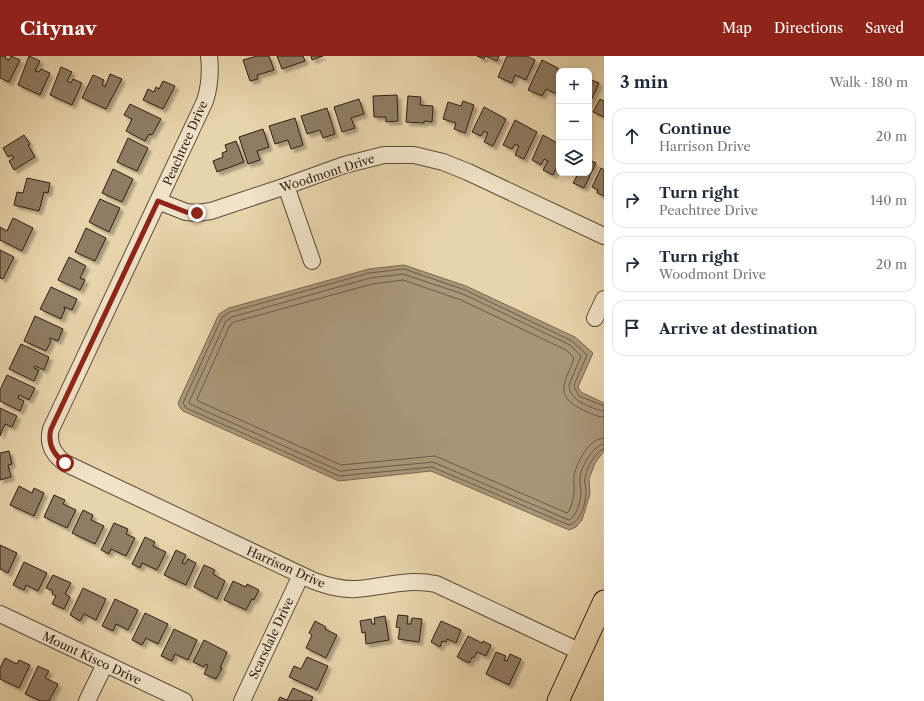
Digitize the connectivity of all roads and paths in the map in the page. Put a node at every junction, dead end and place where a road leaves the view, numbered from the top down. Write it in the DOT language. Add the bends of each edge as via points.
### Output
graph roads {
  1 [pos="209,56"];
  2 [pos="286,186"];
  3 [pos="158,201"];
  4 [pos="604,236"];
  5 [pos="312,261"];
  6 [pos="604,300"];
  7 [pos="595,318"];
  8 [pos="51,446"];
  9 [pos="301,575"];
  10 [pos="604,600"];
  11 [pos="0,614"];
  12 [pos="581,652"];
  13 [pos="105,664"];
  14 [pos="87,701"];
  15 [pos="184,701"];
  16 [pos="242,701"];
  17 [pos="558,701"];
  1 -- 3 [label="street, Peachtree Drive" via="210,86 205,101"];
  2 -- 3 [label="street, Woodmont Drive" via="223,208 197,213 186,212"];
  2 -- 4 [label="street, Woodmont Drive" via="344,165 384,155 428,157 468,172"];
  2 -- 5 [label="street"];
  3 -- 8 [label="street, Peachtree Drive" via="51,429"];
  6 -- 7 [label="street"];
  8 -- 9 [label="street, Harrison Drive" via="54,453 65,463"];
  9 -- 12 [label="street, Harrison Drive" via="339,588 355,589 413,581 436,584"];
  9 -- 16 [label="street, Scarsdale Drive"];
  10 -- 12 [label="main road"];
  11 -- 13 [label="street, Mount Kisco Drive"];
  12 -- 17 [label="main road"];
  13 -- 14 [label="street"];
  13 -- 15 [label="street, Mount Kisco Drive"];
}
